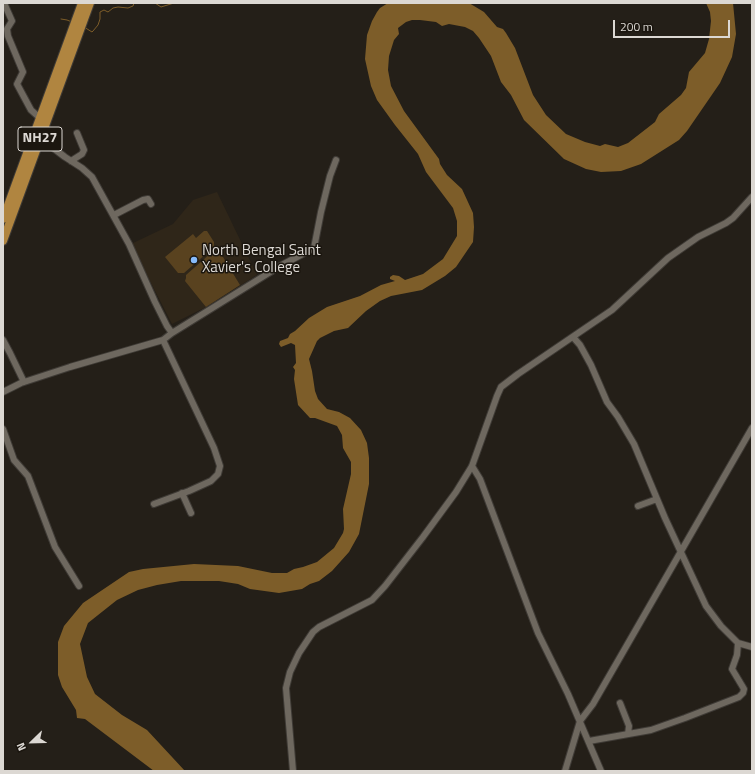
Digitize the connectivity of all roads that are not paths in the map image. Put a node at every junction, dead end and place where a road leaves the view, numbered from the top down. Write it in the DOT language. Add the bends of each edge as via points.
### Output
graph roads {
  1 [pos="4,3"];
  2 [pos="82,3"];
  3 [pos="90,3"];
  4 [pos="79,22"];
  5 [pos="74,35"];
  6 [pos="40,118"];
  7 [pos="77,133"];
  8 [pos="40,138"];
  9 [pos="336,160"];
  10 [pos="71,161"];
  11 [pos="752,197"];
  12 [pos="152,204"];
  13 [pos="114,215"];
  14 [pos="3,220"];
  15 [pos="3,241"];
  16 [pos="172,333"];
  17 [pos="573,337"];
  18 [pos="3,340"];
  19 [pos="163,340"];
  20 [pos="24,382"];
  21 [pos="3,392"];
  22 [pos="752,428"];
  23 [pos="3,429"];
  24 [pos="472,466"];
  25 [pos="182,493"];
  26 [pos="657,499"];
  27 [pos="154,504"];
  28 [pos="638,506"];
  29 [pos="191,513"];
  30 [pos="681,553"];
  31 [pos="79,586"];
  32 [pos="738,643"];
  33 [pos="752,647"];
  34 [pos="620,703"];
  35 [pos="580,721"];
  36 [pos="628,734"];
  37 [pos="589,741"];
  38 [pos="293,771"];
  39 [pos="565,771"];
  40 [pos="601,771"];
  1 -- 6 [label="street" via="12,21 7,30 8,36 22,72 17,84 31,110"];
  2 -- 4 [label="highway, NH27"];
  3 -- 4 [label="highway, NH27"];
  4 -- 5 [label="highway, NH27"];
  5 -- 6 [label="highway, NH27"];
  5 -- 8 [label="highway, NH27"];
  6 -- 14 [label="highway, NH27"];
  7 -- 10 [label="street" via="84,150"];
  8 -- 10 [label="street"];
  8 -- 15 [label="highway, NH27"];
  9 -- 16 [label="street" via="314,248 280,266"];
  10 -- 13 [label="street" via="92,177"];
  11 -- 17 [label="street" via="733,218 675,253 623,302"];
  12 -- 13 [label="street" via="148,199 143,200"];
  13 -- 16 [label="street"];
  16 -- 19 [label="street"];
  17 -- 24 [label="street" via="502,387"];
  17 -- 26 [label="street" via="591,365 607,402 634,444"];
  18 -- 20 [label="street"];
  19 -- 20 [label="street"];
  19 -- 25 [label="street" via="220,466 218,474 211,481"];
  20 -- 21 [label="street"];
  22 -- 30 [label="street"];
  23 -- 31 [label="street" via="14,460 28,476 56,547"];
  24 -- 35 [label="street" via="480,479 538,633"];
  24 -- 38 [label="street" via="451,499 378,594 366,604 319,627 298,653 286,688"];
  25 -- 27 [label="street"];
  25 -- 29 [label="street"];
  26 -- 28 [label="street"];
  26 -- 30 [label="street"];
  30 -- 32 [label="street" via="706,606"];
  30 -- 35 [label="street" via="593,704"];
  32 -- 33 [label="street"];
  32 -- 36 [label="street" via="732,669 744,690 739,697 651,730"];
  34 -- 36 [label="street" via="629,726"];
  35 -- 37 [label="street"];
  35 -- 39 [label="street"];
  36 -- 37 [label="street"];
  37 -- 40 [label="street"];
}
